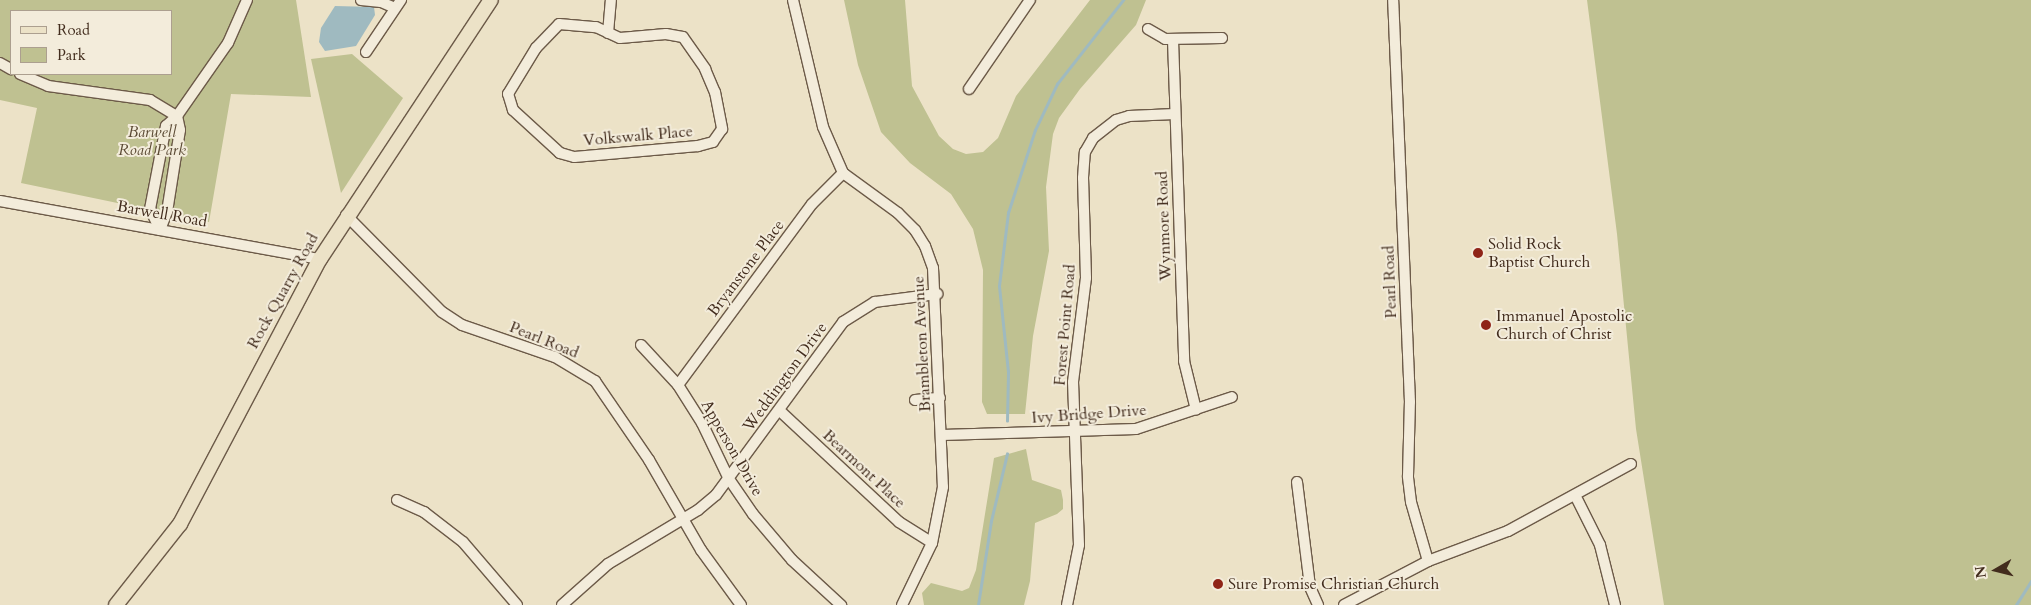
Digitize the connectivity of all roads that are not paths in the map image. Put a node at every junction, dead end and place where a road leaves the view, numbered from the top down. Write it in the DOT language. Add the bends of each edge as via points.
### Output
graph roads {
  1 [pos="247,0"];
  2 [pos="361,0"];
  3 [pos="490,0"];
  4 [pos="611,0"];
  5 [pos="793,0"];
  6 [pos="1030,0"];
  7 [pos="1393,0"];
  8 [pos="398,4"];
  9 [pos="1148,29"];
  10 [pos="608,33"];
  11 [pos="1222,38"];
  12 [pos="1174,40"];
  13 [pos="366,52"];
  14 [pos="22,75"];
  15 [pos="969,88"];
  16 [pos="1175,114"];
  17 [pos="177,116"];
  18 [pos="843,173"];
  19 [pos="0,201"];
  20 [pos="346,215"];
  21 [pos="160,230"];
  22 [pos="320,259"];
  23 [pos="937,294"];
  24 [pos="641,345"];
  25 [pos="678,385"];
  26 [pos="1232,397"];
  27 [pos="940,398"];
  28 [pos="915,400"];
  29 [pos="780,410"];
  30 [pos="1196,410"];
  31 [pos="1074,432"];
  32 [pos="942,435"];
  33 [pos="1632,464"];
  34 [pos="729,479"];
  35 [pos="1297,482"];
  36 [pos="1575,495"];
  37 [pos="397,500"];
  38 [pos="682,520"];
  39 [pos="932,543"];
  40 [pos="1428,561"];
  41 [pos="116,605"];
  42 [pos="517,605"];
  43 [pos="562,605"];
  44 [pos="741,605"];
  45 [pos="841,605"];
  46 [pos="902,605"];
  47 [pos="1067,605"];
  48 [pos="1318,605"];
  49 [pos="1344,605"];
  50 [pos="1614,605"];
  1 -- 17 [label="street" via="228,43"];
  2 -- 8 [label="street"];
  3 -- 20 [label="main road, Rock Quarry Road"];
  4 -- 10 [label="street"];
  5 -- 18 [label="street" via="823,127"];
  6 -- 15 [label="street"];
  7 -- 40 [label="street, Pearl Road" via="1410,402 1408,476 1411,502"];
  8 -- 13 [label="street"];
  9 -- 12 [label="street" via="1165,39"];
  10 -- 10 [label="street, Volkswalk Place" via="596,27 559,24 536,48 508,94 513,110 560,153 574,158 713,142 722,129 715,92 705,68 683,37 666,34 633,39"];
  11 -- 12 [label="street"];
  12 -- 16 [label="street, Wynmore Road"];
  14 -- 17 [label="street" via="48,86 150,100"];
  16 -- 30 [label="street, Wynmore Road" via="1184,361"];
  16 -- 31 [label="street, Forest Point Road" via="1129,116 1116,120 1092,138 1085,152 1082,178 1086,278 1073,382"];
  17 -- 21 [label="street" via="180,130"];
  17 -- 21 [label="street" via="166,126 154,182 150,209"];
  18 -- 23 [label="street, Brambleton Avenue" via="898,213 915,230 933,268"];
  18 -- 25 [label="street, Bryanstone Place" via="812,204"];
  19 -- 21 [label="street, Barwell Road"];
  20 -- 22 [label="main road, Rock Quarry Road"];
  20 -- 38 [label="street, Pearl Road" via="442,312 462,325 555,357 595,381 649,460"];
  21 -- 22 [label="street, Barwell Road"];
  22 -- 41 [label="main road, Rock Quarry Road" via="180,524"];
  23 -- 27 [label="street, Brambleton Avenue"];
  23 -- 29 [label="street, Weddington Drive" via="875,302 843,322"];
  24 -- 25 [label="street, Apperson Drive"];
  25 -- 34 [label="street, Apperson Drive" via="702,423"];
  26 -- 30 [label="street, Ivy Bridge Drive"];
  27 -- 28 [label="street"];
  27 -- 32 [label="street, Brambleton Avenue"];
  29 -- 34 [label="street, Weddington Drive"];
  29 -- 39 [label="street, Bearmont Place" via="899,522"];
  30 -- 31 [label="street, Ivy Bridge Drive" via="1136,429"];
  31 -- 32 [label="street, Ivy Bridge Drive"];
  31 -- 47 [label="street, Forest Point Road" via="1079,545 1075,579"];
  32 -- 39 [label="street, Brambleton Avenue" via="943,487"];
  33 -- 36 [label="street"];
  34 -- 38 [label="street, Weddington Drive" via="703,506"];
  34 -- 45 [label="street, Apperson Drive" via="753,514 792,560"];
  35 -- 48 [label="street" via="1310,587"];
  36 -- 40 [label="street" via="1508,531"];
  36 -- 50 [label="street" via="1600,544"];
  37 -- 42 [label="street" via="424,512 464,542"];
  38 -- 43 [label="street, Weddington Drive" via="608,564"];
  38 -- 44 [label="street, Pearl Road"];
  39 -- 46 [label="street, Brambleton Avenue"];
  40 -- 49 [label="street"];
}
